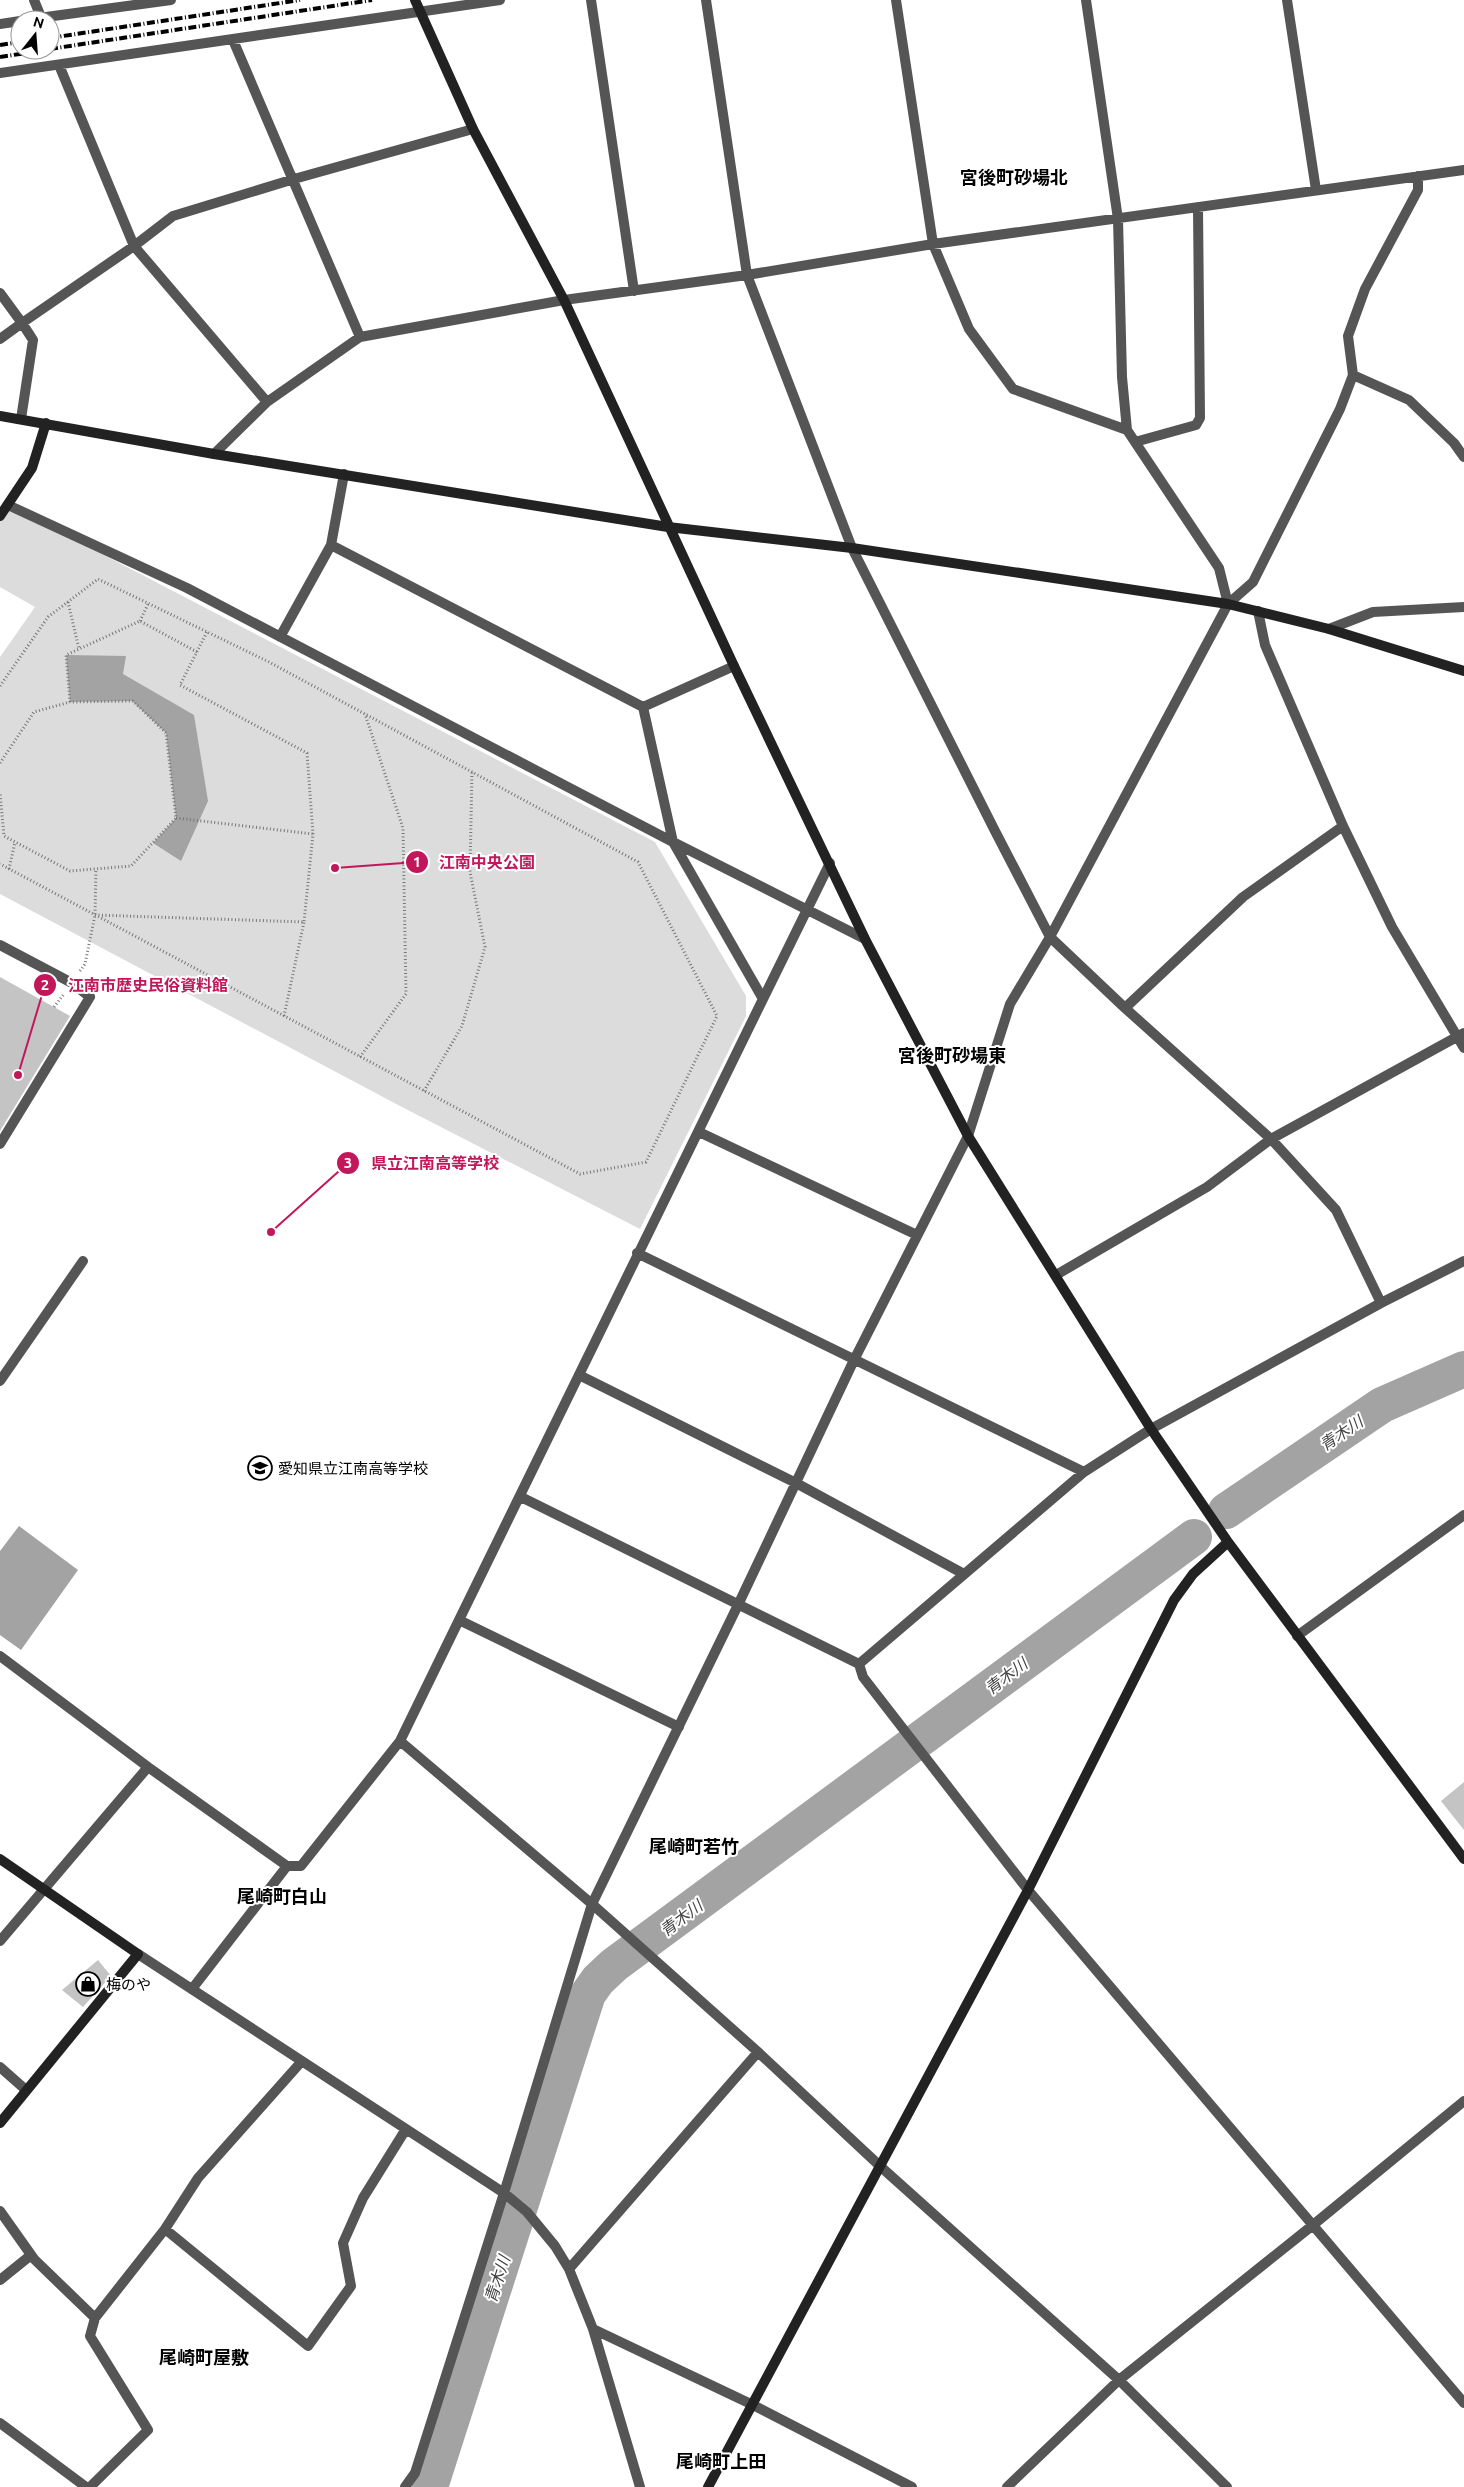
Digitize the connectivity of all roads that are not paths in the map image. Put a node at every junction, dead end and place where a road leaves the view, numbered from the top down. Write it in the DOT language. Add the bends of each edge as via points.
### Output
graph roads {
  1 [pos="171,0"];
  2 [pos="415,0"];
  3 [pos="500,0"];
  4 [pos="590,0"];
  5 [pos="706,0"];
  6 [pos="896,0"];
  7 [pos="1086,0"];
  8 [pos="1286,0"];
  9 [pos="421,12"];
  10 [pos="60,15"];
  11 [pos="233,40"];
  12 [pos="59,65"];
  13 [pos="0,73"];
  14 [pos="474,129"];
  15 [pos="1464,170"];
  16 [pos="1418,176"];
  17 [pos="294,180"];
  18 [pos="1316,190"];
  19 [pos="1198,207"];
  20 [pos="1118,219"];
  21 [pos="933,244"];
  22 [pos="134,246"];
  23 [pos="746,275"];
  24 [pos="634,291"];
  25 [pos="0,293"];
  26 [pos="564,300"];
  27 [pos="22,322"];
  28 [pos="360,337"];
  29 [pos="0,338"];
  30 [pos="1353,375"];
  31 [pos="267,402"];
  32 [pos="0,416"];
  33 [pos="21,419"];
  34 [pos="46,423"];
  35 [pos="1127,430"];
  36 [pos="1135,442"];
  37 [pos="214,454"];
  38 [pos="1464,457"];
  39 [pos="344,474"];
  40 [pos="8,505"];
  41 [pos="0,516"];
  42 [pos="668,526"];
  43 [pos="332,545"];
  44 [pos="852,548"];
  45 [pos="1228,604"];
  46 [pos="1464,607"];
  47 [pos="1258,610"];
  48 [pos="1330,629"];
  49 [pos="280,637"];
  50 [pos="734,666"];
  51 [pos="1464,671"];
  52 [pos="643,707"];
  53 [pos="1343,826"];
  54 [pos="673,842"];
  55 [pos="830,863"];
  56 [pos="808,909"];
  57 [pos="1050,937"];
  58 [pos="865,939"];
  59 [pos="0,945"];
  60 [pos="763,999"];
  61 [pos="1125,1008"];
  62 [pos="1461,1035"];
  63 [pos="1464,1048"];
  64 [pos="699,1132"];
  65 [pos="968,1136"];
  66 [pos="1271,1138"];
  67 [pos="0,1144"];
  68 [pos="917,1235"];
  69 [pos="638,1253"];
  70 [pos="83,1261"];
  71 [pos="1464,1262"];
  72 [pos="1056,1275"];
  73 [pos="1380,1303"];
  74 [pos="854,1360"];
  75 [pos="579,1375"];
  76 [pos="0,1382"];
  77 [pos="1151,1430"];
  78 [pos="1084,1472"];
  79 [pos="796,1482"];
  80 [pos="521,1497"];
  81 [pos="1464,1515"];
  82 [pos="1228,1542"];
  83 [pos="964,1574"];
  84 [pos="738,1605"];
  85 [pos="459,1620"];
  86 [pos="1297,1636"];
  87 [pos="0,1656"];
  88 [pos="859,1664"];
  89 [pos="679,1727"];
  90 [pos="400,1741"];
  91 [pos="148,1767"];
  92 [pos="0,1859"];
  93 [pos="1464,1859"];
  94 [pos="287,1866"];
  95 [pos="42,1889"];
  96 [pos="1028,1890"];
  97 [pos="592,1904"];
  98 [pos="0,1940"];
  99 [pos="138,1954"];
  100 [pos="192,1989"];
  101 [pos="758,2052"];
  102 [pos="302,2061"];
  103 [pos="0,2067"];
  104 [pos="26,2090"];
  105 [pos="1464,2101"];
  106 [pos="0,2123"];
  107 [pos="406,2129"];
  108 [pos="881,2167"];
  109 [pos="507,2196"];
  110 [pos="0,2210"];
  111 [pos="1313,2225"];
  112 [pos="165,2229"];
  113 [pos="31,2255"];
  114 [pos="569,2269"];
  115 [pos="0,2280"];
  116 [pos="95,2318"];
  117 [pos="592,2329"];
  118 [pos="1119,2380"];
  119 [pos="1464,2403"];
  120 [pos="753,2405"];
  121 [pos="0,2422"];
  122 [pos="86,2487"];
  123 [pos="90,2487"];
  124 [pos="404,2487"];
  125 [pos="640,2487"];
  126 [pos="708,2487"];
  127 [pos="912,2487"];
  128 [pos="1007,2487"];
  129 [pos="1227,2487"];
  1 -- 10 [label="street"];
  2 -- 9 [label="street"];
  3 -- 9 [label="street"];
  4 -- 24 [label="street"];
  5 -- 23 [label="street"];
  6 -- 21 [label="street"];
  7 -- 20 [label="street"];
  8 -- 18 [label="street"];
  9 -- 11 [label="street"];
  9 -- 14 [label="street"];
  11 -- 12 [label="street"];
  11 -- 17 [label="street"];
  12 -- 13 [label="street"];
  12 -- 22 [label="street"];
  14 -- 17 [label="street"];
  14 -- 26 [label="street"];
  15 -- 16 [label="street"];
  16 -- 18 [label="street"];
  16 -- 30 [label="street" via="1418,190 1365,288 1348,336"];
  17 -- 22 [label="street" via="172,216"];
  17 -- 28 [label="street"];
  18 -- 19 [label="street"];
  19 -- 20 [label="street"];
  19 -- 36 [label="street" via="1200,418 1196,425"];
  20 -- 21 [label="street"];
  20 -- 35 [label="street" via="1122,377"];
  21 -- 23 [label="street"];
  21 -- 35 [label="street" via="969,329 1013,389"];
  22 -- 27 [label="street"];
  22 -- 31 [label="street"];
  23 -- 24 [label="street"];
  23 -- 44 [label="street"];
  24 -- 26 [label="street"];
  25 -- 27 [label="street"];
  26 -- 28 [label="street"];
  26 -- 42 [label="street"];
  27 -- 29 [label="street"];
  27 -- 33 [label="street" via="33,340"];
  28 -- 31 [label="street"];
  30 -- 38 [label="street" via="1409,400 1454,443"];
  30 -- 45 [label="street" via="1340,409 1253,582"];
  31 -- 37 [label="street"];
  32 -- 33 [label="street"];
  33 -- 34 [label="street"];
  34 -- 37 [label="street"];
  34 -- 40 [label="street" via="32,468"];
  35 -- 36 [label="street"];
  36 -- 45 [label="street" via="1219,568"];
  37 -- 39 [label="street"];
  39 -- 42 [label="street"];
  39 -- 43 [label="street"];
  40 -- 41 [label="street"];
  40 -- 49 [label="street" via="187,588"];
  42 -- 44 [label="street"];
  42 -- 50 [label="street"];
  43 -- 49 [label="street"];
  43 -- 52 [label="street"];
  44 -- 45 [label="street"];
  44 -- 57 [label="street"];
  45 -- 47 [label="street"];
  45 -- 57 [label="street"];
  46 -- 48 [label="street" via="1373,612"];
  47 -- 48 [label="street"];
  47 -- 53 [label="street" via="1265,646"];
  48 -- 51 [label="street"];
  49 -- 54 [label="street"];
  50 -- 52 [label="street"];
  50 -- 55 [label="street"];
  52 -- 54 [label="street"];
  53 -- 61 [label="street" via="1243,897"];
  53 -- 62 [label="street" via="1392,927"];
  54 -- 56 [label="street"];
  54 -- 60 [label="street"];
  55 -- 56 [label="street"];
  55 -- 58 [label="street"];
  56 -- 58 [label="street"];
  56 -- 60 [label="street"];
  57 -- 61 [label="street"];
  57 -- 65 [label="street" via="1010,1004"];
  58 -- 65 [label="street"];
  59 -- 67 [label="street" via="72,983 90,997"];
  60 -- 64 [label="street"];
  61 -- 66 [label="street"];
  62 -- 63 [label="street"];
  62 -- 66 [label="street"];
  64 -- 68 [label="street"];
  64 -- 69 [label="street"];
  65 -- 68 [label="street"];
  65 -- 72 [label="street"];
  66 -- 72 [label="street" via="1207,1187"];
  66 -- 73 [label="street" via="1336,1210"];
  68 -- 74 [label="street"];
  69 -- 74 [label="street"];
  69 -- 75 [label="street"];
  70 -- 76 [label="street"];
  71 -- 73 [label="street"];
  72 -- 77 [label="street"];
  73 -- 77 [label="street"];
  74 -- 78 [label="street"];
  74 -- 79 [label="street"];
  75 -- 79 [label="street"];
  75 -- 80 [label="street"];
  77 -- 78 [label="street"];
  77 -- 82 [label="street"];
  78 -- 83 [label="street"];
  79 -- 83 [label="street"];
  79 -- 84 [label="street"];
  80 -- 84 [label="street"];
  80 -- 85 [label="street"];
  81 -- 86 [label="street"];
  82 -- 86 [label="street"];
  82 -- 96 [label="street" via="1193,1574 1174,1600"];
  83 -- 88 [label="street"];
  84 -- 88 [label="street"];
  84 -- 89 [label="street"];
  85 -- 89 [label="street"];
  85 -- 90 [label="street"];
  86 -- 93 [label="street"];
  87 -- 91 [label="street"];
  88 -- 96 [label="street" via="863,1677"];
  89 -- 97 [label="street"];
  90 -- 94 [label="street" via="301,1866"];
  90 -- 97 [label="street"];
  91 -- 94 [label="street"];
  91 -- 95 [label="street"];
  92 -- 95 [label="street"];
  94 -- 100 [label="street"];
  95 -- 98 [label="street"];
  95 -- 99 [label="street"];
  96 -- 108 [label="street"];
  96 -- 111 [label="street"];
  97 -- 101 [label="street"];
  97 -- 109 [label="street"];
  99 -- 100 [label="street"];
  99 -- 104 [label="street"];
  100 -- 102 [label="street"];
  101 -- 108 [label="street"];
  101 -- 114 [label="street"];
  102 -- 107 [label="street"];
  102 -- 112 [label="street" via="198,2178"];
  103 -- 104 [label="street"];
  104 -- 106 [label="street"];
  105 -- 111 [label="street"];
  107 -- 109 [label="street"];
  107 -- 112 [label="street" via="363,2198 343,2243 351,2286 308,2346"];
  108 -- 118 [label="street"];
  108 -- 120 [label="street"];
  109 -- 114 [label="street" via="527,2212 556,2246"];
  109 -- 124 [label="street" via="415,2473"];
  110 -- 113 [label="street"];
  111 -- 118 [label="street"];
  111 -- 119 [label="street"];
  112 -- 116 [label="street"];
  113 -- 115 [label="street"];
  113 -- 116 [label="street"];
  114 -- 117 [label="street"];
  116 -- 123 [label="street" via="90,2336 148,2430"];
  117 -- 120 [label="street"];
  117 -- 125 [label="street"];
  118 -- 128 [label="street"];
  118 -- 129 [label="street"];
  120 -- 126 [label="street"];
  120 -- 127 [label="street"];
  121 -- 122 [label="street"];
}
